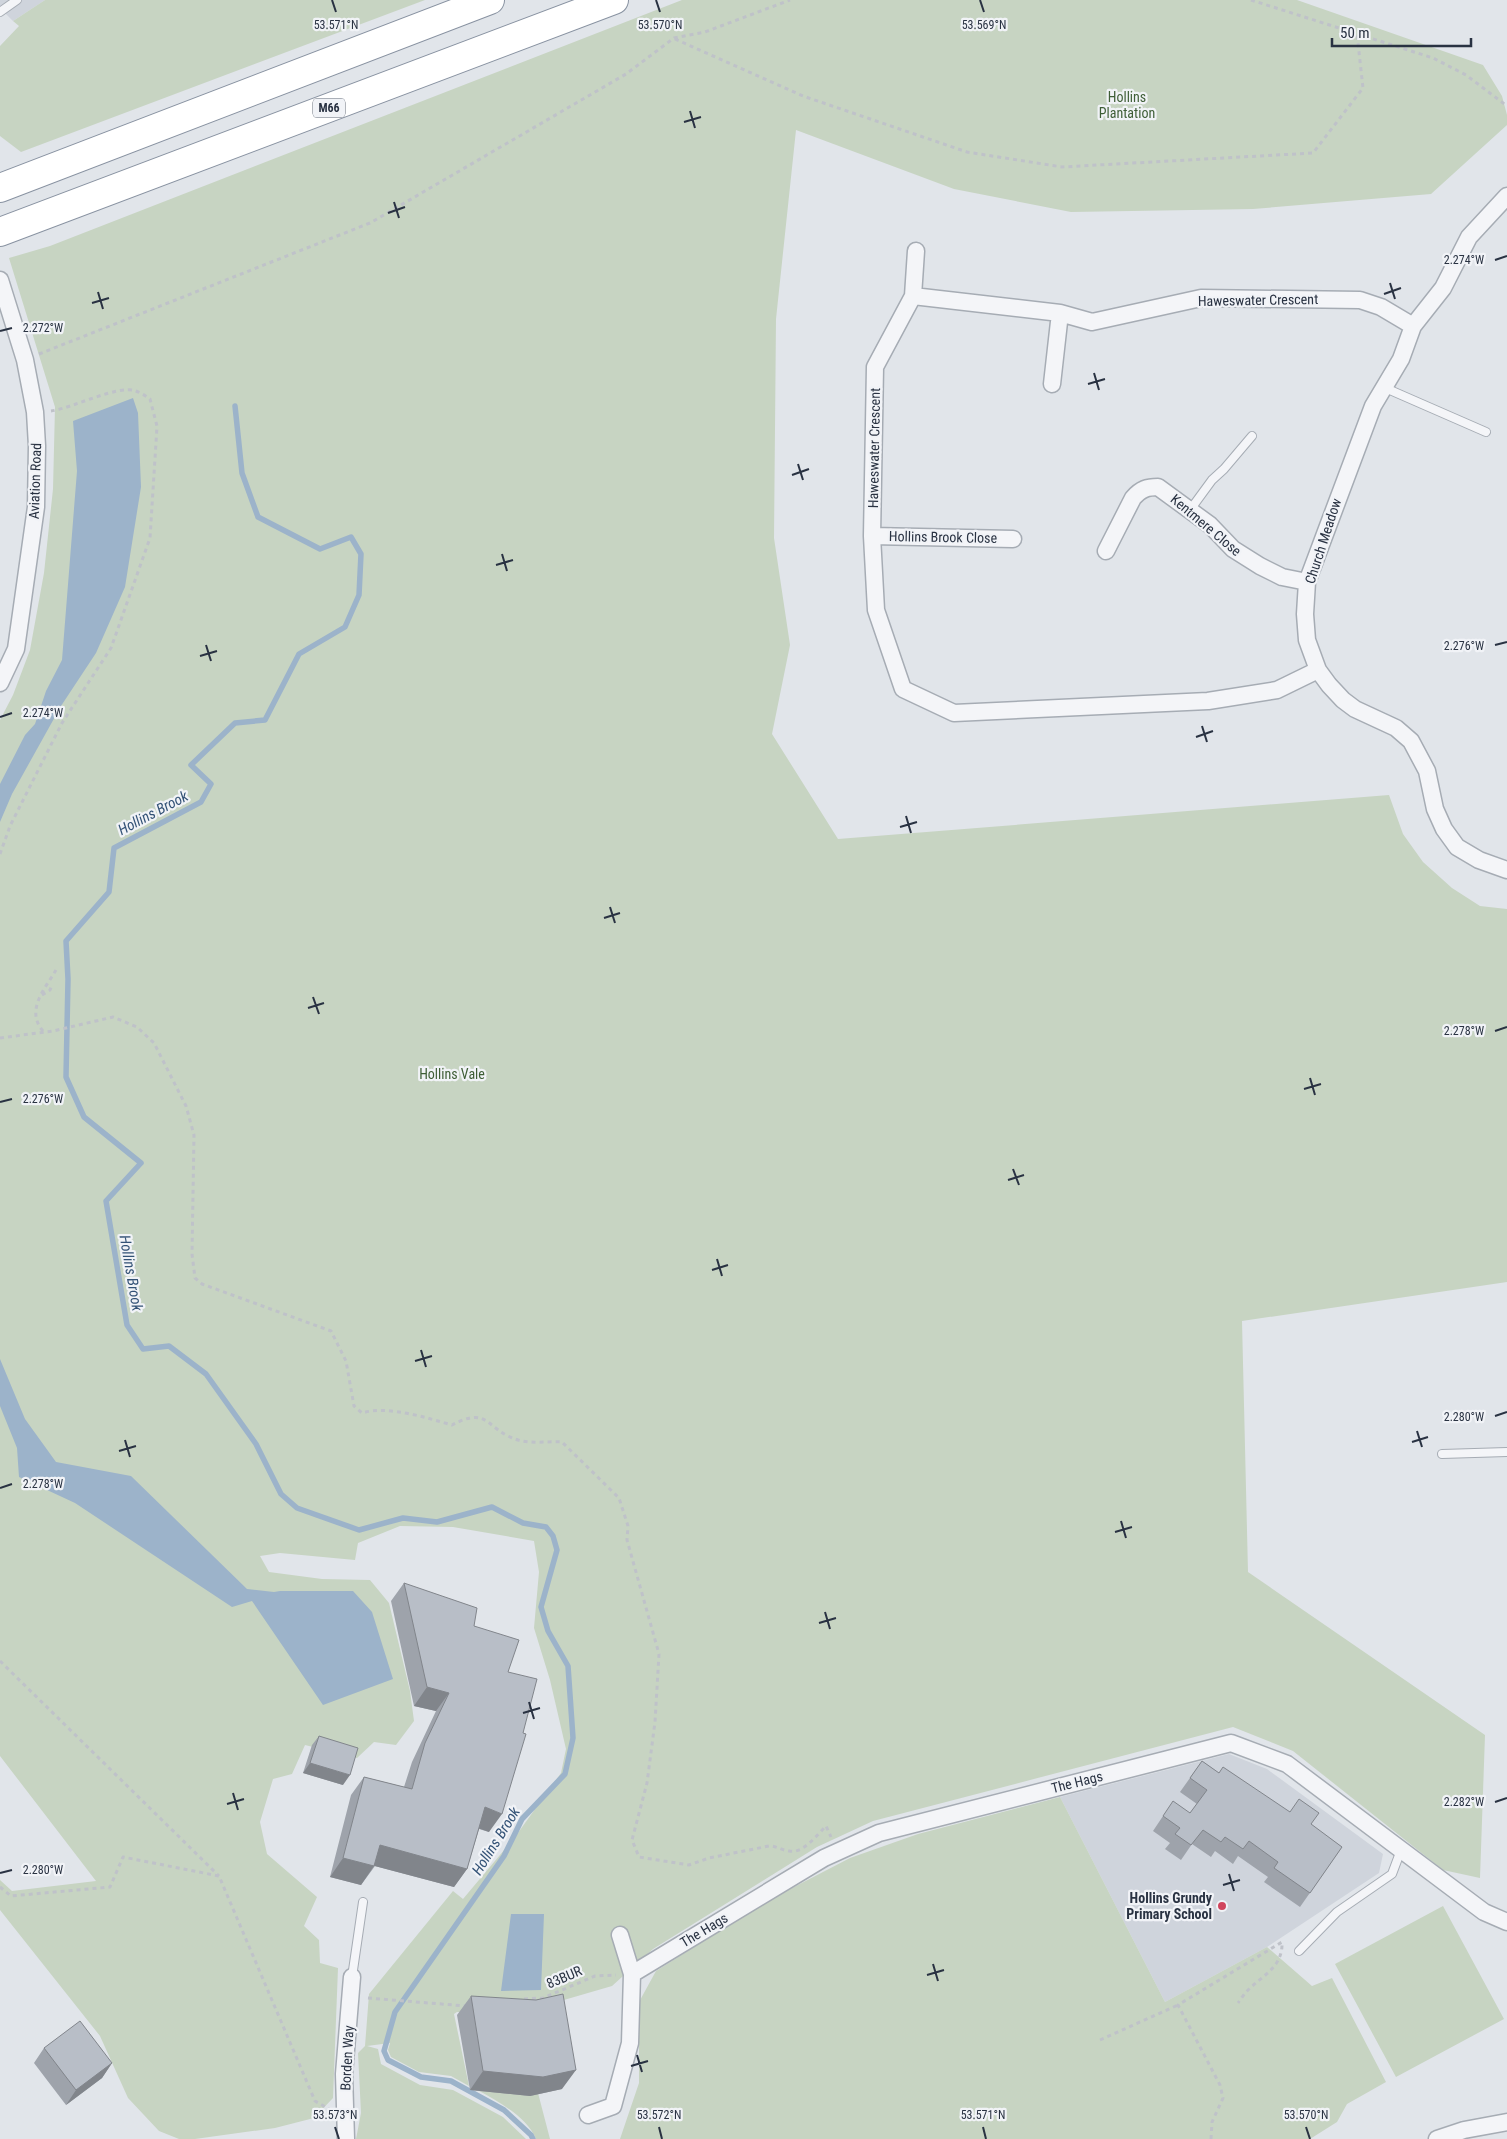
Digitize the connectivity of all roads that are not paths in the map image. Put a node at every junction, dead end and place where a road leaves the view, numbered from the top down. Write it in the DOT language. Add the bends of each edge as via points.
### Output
graph roads {
  1 [pos="17,0"];
  2 [pos="490,0"];
  3 [pos="614,0"];
  4 [pos="0,12"];
  5 [pos="0,188"];
  6 [pos="1507,196"];
  7 [pos="0,232"];
  8 [pos="916,251"];
  9 [pos="0,280"];
  10 [pos="913,296"];
  11 [pos="1060,313"];
  12 [pos="1413,326"];
  13 [pos="1052,384"];
  14 [pos="1383,388"];
  15 [pos="1486,432"];
  16 [pos="1252,436"];
  17 [pos="1190,510"];
  18 [pos="872,536"];
  19 [pos="1013,539"];
  20 [pos="1106,551"];
  21 [pos="1307,582"];
  22 [pos="1318,670"];
  23 [pos="0,683"];
  24 [pos="1507,870"];
  25 [pos="1507,1452"];
  26 [pos="1442,1454"];
  27 [pos="1401,1850"];
  28 [pos="362,1902"];
  29 [pos="1507,1922"];
  30 [pos="620,1935"];
  31 [pos="1299,1951"];
  32 [pos="632,1974"];
  33 [pos="352,1977"];
  34 [pos="588,2115"];
  35 [pos="1507,2122"];
  36 [pos="346,2139"];
  37 [pos="1437,2139"];
  1 -- 4 [label="lane"];
  2 -- 5 [label="highway"];
  3 -- 7 [label="highway, M66"];
  6 -- 12 [label="street, Church Meadow" via="1469,237 1442,288"];
  8 -- 10 [label="street"];
  9 -- 23 [label="street, Aviation Road" via="25,360 35,412 37,454 33,525 16,649"];
  10 -- 11 [label="street, Haweswater Crescent"];
  10 -- 18 [label="street, Haweswater Crescent" via="875,366"];
  11 -- 12 [label="street, Haweswater Crescent" via="1092,322 1201,298 1360,300 1381,307"];
  11 -- 13 [label="street"];
  12 -- 14 [label="street, Church Meadow" via="1401,359"];
  14 -- 15 [label="lane"];
  14 -- 21 [label="street, Church Meadow" via="1364,426"];
  16 -- 17 [label="lane"];
  17 -- 20 [label="street, Kentmere Close" via="1158,488 1139,491"];
  17 -- 21 [label="street, Kentmere Close" via="1233,549 1260,566 1282,577"];
  18 -- 19 [label="street, Hollins Brook Close"];
  18 -- 22 [label="street, Haweswater Crescent" via="876,610 903,689 954,713 1208,701 1277,690"];
  21 -- 22 [label="street, Church Meadow" via="1307,640"];
  22 -- 24 [label="street, Church Meadow" via="1343,700 1396,728 1411,741 1426,771 1435,809 1457,847 1479,860"];
  25 -- 26 [label="lane"];
  27 -- 29 [label="street, The Hags" via="1484,1912"];
  27 -- 31 [label="lane" via="1392,1874 1337,1912"];
  27 -- 32 [label="street, The Hags" via="1287,1764 1231,1743 879,1832 824,1858"];
  28 -- 33 [label="lane"];
  30 -- 32 [label="street"];
  32 -- 34 [label="street" via="630,2043 613,2106"];
  33 -- 36 [label="street, Borden Way" via="344,2074"];
  35 -- 37 [label="street"];
}
